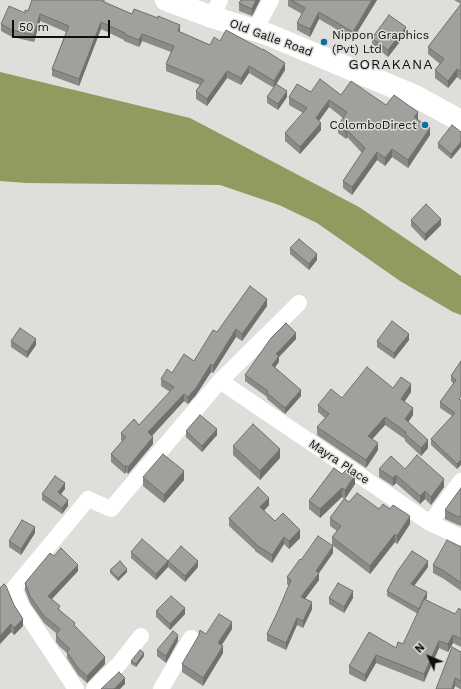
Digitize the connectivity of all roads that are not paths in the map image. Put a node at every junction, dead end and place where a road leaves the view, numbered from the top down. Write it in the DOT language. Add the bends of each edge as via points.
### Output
graph roads {
  1 [pos="166,0"];
  2 [pos="272,0"];
  3 [pos="216,8"];
  4 [pos="255,30"];
  5 [pos="458,116"];
  6 [pos="300,302"];
  7 [pos="220,381"];
  8 [pos="461,482"];
  9 [pos="430,523"];
  10 [pos="461,537"];
  11 [pos="141,636"];
  12 [pos="191,638"];
  13 [pos="76,689"];
  14 [pos="94,689"];
  15 [pos="161,689"];
  1 -- 3 [label="highway, Old Galle Road"];
  2 -- 4 [label="street"];
  3 -- 4 [label="highway, Old Galle Road"];
  4 -- 5 [label="highway, Old Galle Road"];
  6 -- 7 [label="street"];
  7 -- 9 [label="street, Mayra Place"];
  7 -- 13 [label="street" via="111,508 88,499 14,588 22,607"];
  8 -- 9 [label="street"];
  9 -- 10 [label="street, Mayra Place"];
  11 -- 14 [label="street" via="119,664"];
  12 -- 15 [label="street"];
}
